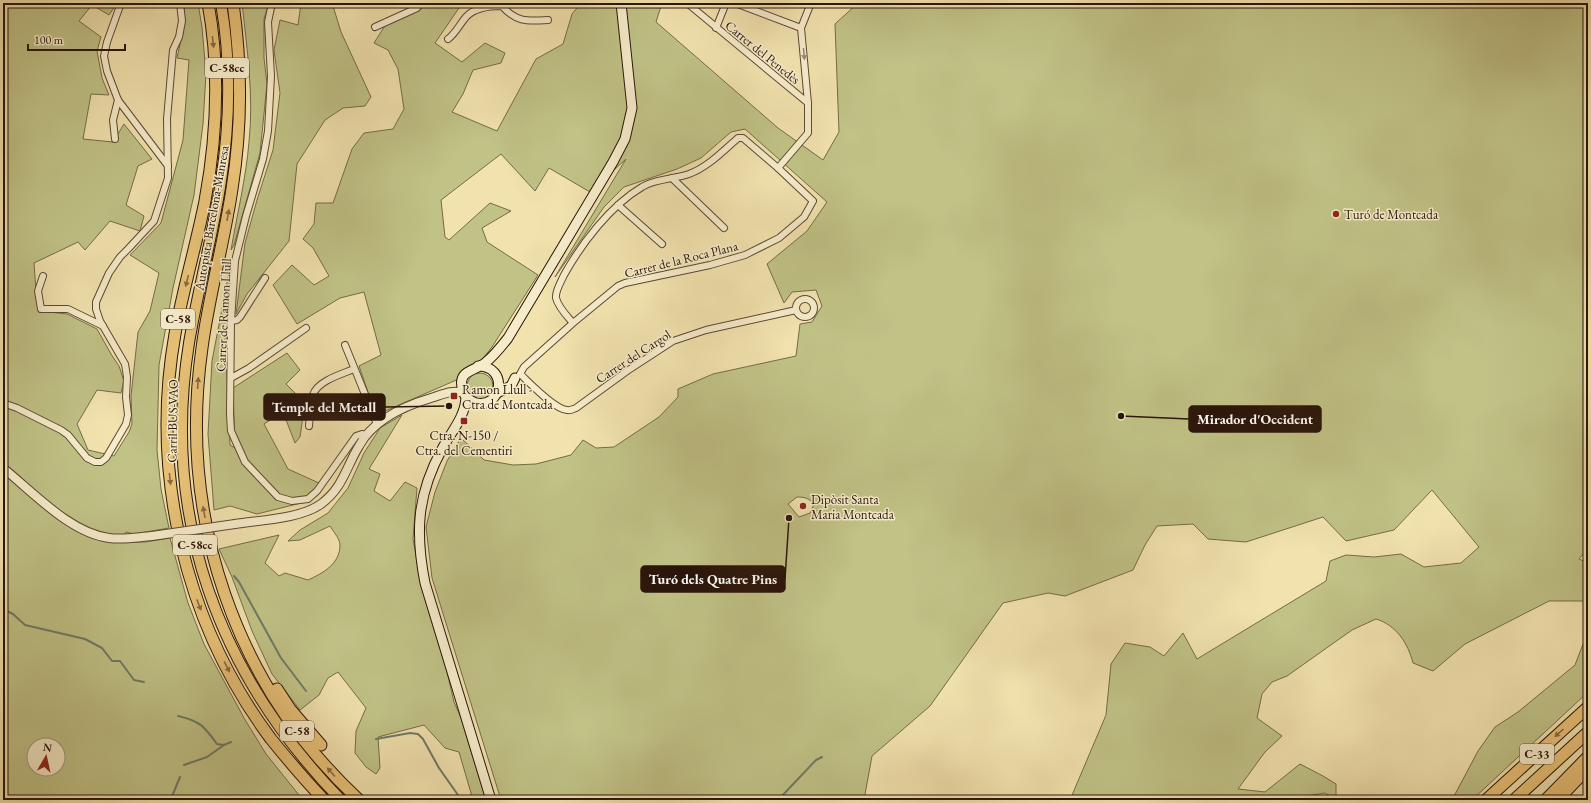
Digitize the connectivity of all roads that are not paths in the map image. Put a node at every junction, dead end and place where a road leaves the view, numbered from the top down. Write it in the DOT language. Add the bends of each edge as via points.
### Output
graph roads {
  1 [pos="121,3"];
  2 [pos="180,3"];
  3 [pos="208,3"];
  4 [pos="221,3"];
  5 [pos="233,3"];
  6 [pos="272,3"];
  7 [pos="421,3"];
  8 [pos="621,3"];
  9 [pos="687,3"];
  10 [pos="726,3"];
  11 [pos="735,3"];
  12 [pos="811,3"];
  13 [pos="501,5"];
  14 [pos="548,20"];
  15 [pos="375,27"];
  16 [pos="716,28"];
  17 [pos="801,28"];
  18 [pos="448,39"];
  19 [pos="118,100"];
  20 [pos="808,103"];
  21 [pos="115,140"];
  22 [pos="168,166"];
  23 [pos="778,168"];
  24 [pos="672,178"];
  25 [pos="618,205"];
  26 [pos="724,228"];
  27 [pos="662,244"];
  28 [pos="43,276"];
  29 [pos="265,278"];
  30 [pos="796,310"];
  31 [pos="231,321"];
  32 [pos="573,323"];
  33 [pos="102,326"];
  34 [pos="306,328"];
  35 [pos="345,345"];
  36 [pos="496,354"];
  37 [pos="478,366"];
  38 [pos="354,369"];
  39 [pos="495,375"];
  40 [pos="518,376"];
  41 [pos="231,378"];
  42 [pos="462,382"];
  43 [pos="497,393"];
  44 [pos="465,395"];
  45 [pos="426,399"];
  46 [pos="3,403"];
  47 [pos="481,404"];
  48 [pos="460,420"];
  49 [pos="377,424"];
  50 [pos="309,426"];
  51 [pos="366,435"];
  52 [pos="3,468"];
  53 [pos="248,652"];
  54 [pos="1588,707"];
  55 [pos="1588,732"];
  56 [pos="321,745"];
  57 [pos="1588,756"];
  58 [pos="1588,769"];
  59 [pos="324,800"];
  60 [pos="341,800"];
  61 [pos="359,800"];
  62 [pos="491,800"];
  63 [pos="1486,800"];
  64 [pos="1514,800"];
  65 [pos="1545,800"];
  66 [pos="1558,800"];
  1 -- 19 [label="street" via="104,56"];
  2 -- 22 [label="street" via="182,21 173,50 167,119"];
  3 -- 59 [label="highway, Autopista Barcelona-Manresa / C-58, one-way" via="215,77 214,141 205,202 178,317 170,372 167,448 175,513 185,562 220,654 271,738"];
  4 -- 60 [label="highway, Carril BUS-VAO / C-58cc" via="227,54 228,114 221,180 184,381 182,414 185,483 204,579 244,674 288,741"];
  53 -- 5 [label="highway, Autopista Barcelona-Manresa / C-58, one-way" via="229,608 214,560 201,497 197,448 197,399 202,350 231,196 238,141 240,76"];
  6 -- 31 [label="street, Carrer de Ramon Llull" via="268,22 271,76 268,131 263,159 235,261"];
  7 -- 15 [label="street" via="417,8"];
  8 -- 36 [label="main road" via="632,108 625,139 516,326"];
  9 -- 16 [label="street, Carrer del Penedès"];
  10 -- 16 [label="street"];
  11 -- 17 [label="street"];
  12 -- 17 [label="street"];
  13 -- 14 [label="street" via="517,19"];
  13 -- 18 [label="street" via="471,12"];
  16 -- 20 [label="street, Carrer del Penedès"];
  17 -- 20 [label="street, one-way"];
  19 -- 21 [label="street" via="113,120"];
  19 -- 22 [label="street"];
  20 -- 23 [label="street" via="808,133"];
  22 -- 33 [label="street" via="168,178 154,221 120,257 100,292 96,309"];
  23 -- 24 [label="street" via="744,138 738,138 706,165 689,174"];
  23 -- 32 [label="street, Carrer de la Roca Plana" via="813,201 804,216 779,238 745,255 625,283"];
  24 -- 25 [label="street" via="643,186"];
  24 -- 26 [label="street"];
  25 -- 27 [label="street"];
  25 -- 32 [label="street" via="590,235 558,287 556,297 562,311"];
  28 -- 33 [label="street" via="38,291 41,309 68,309"];
  29 -- 31 [label="street" via="240,317"];
  30 -- 40 [label="street, Carrer del Cargol" via="706,330 673,341 568,411 560,408"];
  31 -- 41 [label="street, Carrer de Ramon Llull"];
  32 -- 40 [label="street, Carrer de la Roca Plana" via="524,367"];
  33 -- 46 [label="street" via="125,364 128,415 124,430 101,462 87,458 61,430"];
  34 -- 41 [label="street"];
  35 -- 38 [label="street"];
  36 -- 37 [label="main road"];
  36 -- 39 [label="main road"];
  37 -- 39 [label="main road" via="486,367"];
  37 -- 42 [label="main road" via="467,372"];
  38 -- 49 [label="street"];
  38 -- 50 [label="street" via="319,386 313,394"];
  39 -- 40 [label="main road" via="507,379"];
  39 -- 43 [label="main road" via="499,385"];
  40 -- 43 [label="main road" via="511,386"];
  41 -- 51 [label="street, Carrer de Ramon Llull" via="231,431 245,462 278,497 292,502 308,498 317,491 356,436"];
  42 -- 44 [label="main road"];
  42 -- 45 [label="street"];
  43 -- 47 [label="main road" via="492,399"];
  44 -- 45 [label="street" via="459,391"];
  44 -- 47 [label="main road" via="473,402"];
  44 -- 48 [label="main road" via="465,408"];
  45 -- 49 [label="street" via="399,410"];
  47 -- 48 [label="main road"];
  48 -- 62 [label="main road" via="436,460 424,494 419,522 420,559"];
  49 -- 51 [label="street"];
  51 -- 52 [label="street, bridge" via="341,484 316,507 285,516 130,538 110,538 85,531 62,517"];
  53 -- 56 [label="highway" via="290,709"];
  61 -- 53 [label="highway, Autopista Barcelona-Manresa / C-58, one-way" via="318,757 290,722"];
  54 -- 63 [label="highway, C-33, one-way"];
  55 -- 64 [label="highway, C-33"];
  57 -- 65 [label="highway"];
  58 -- 66 [label="highway"];
}
